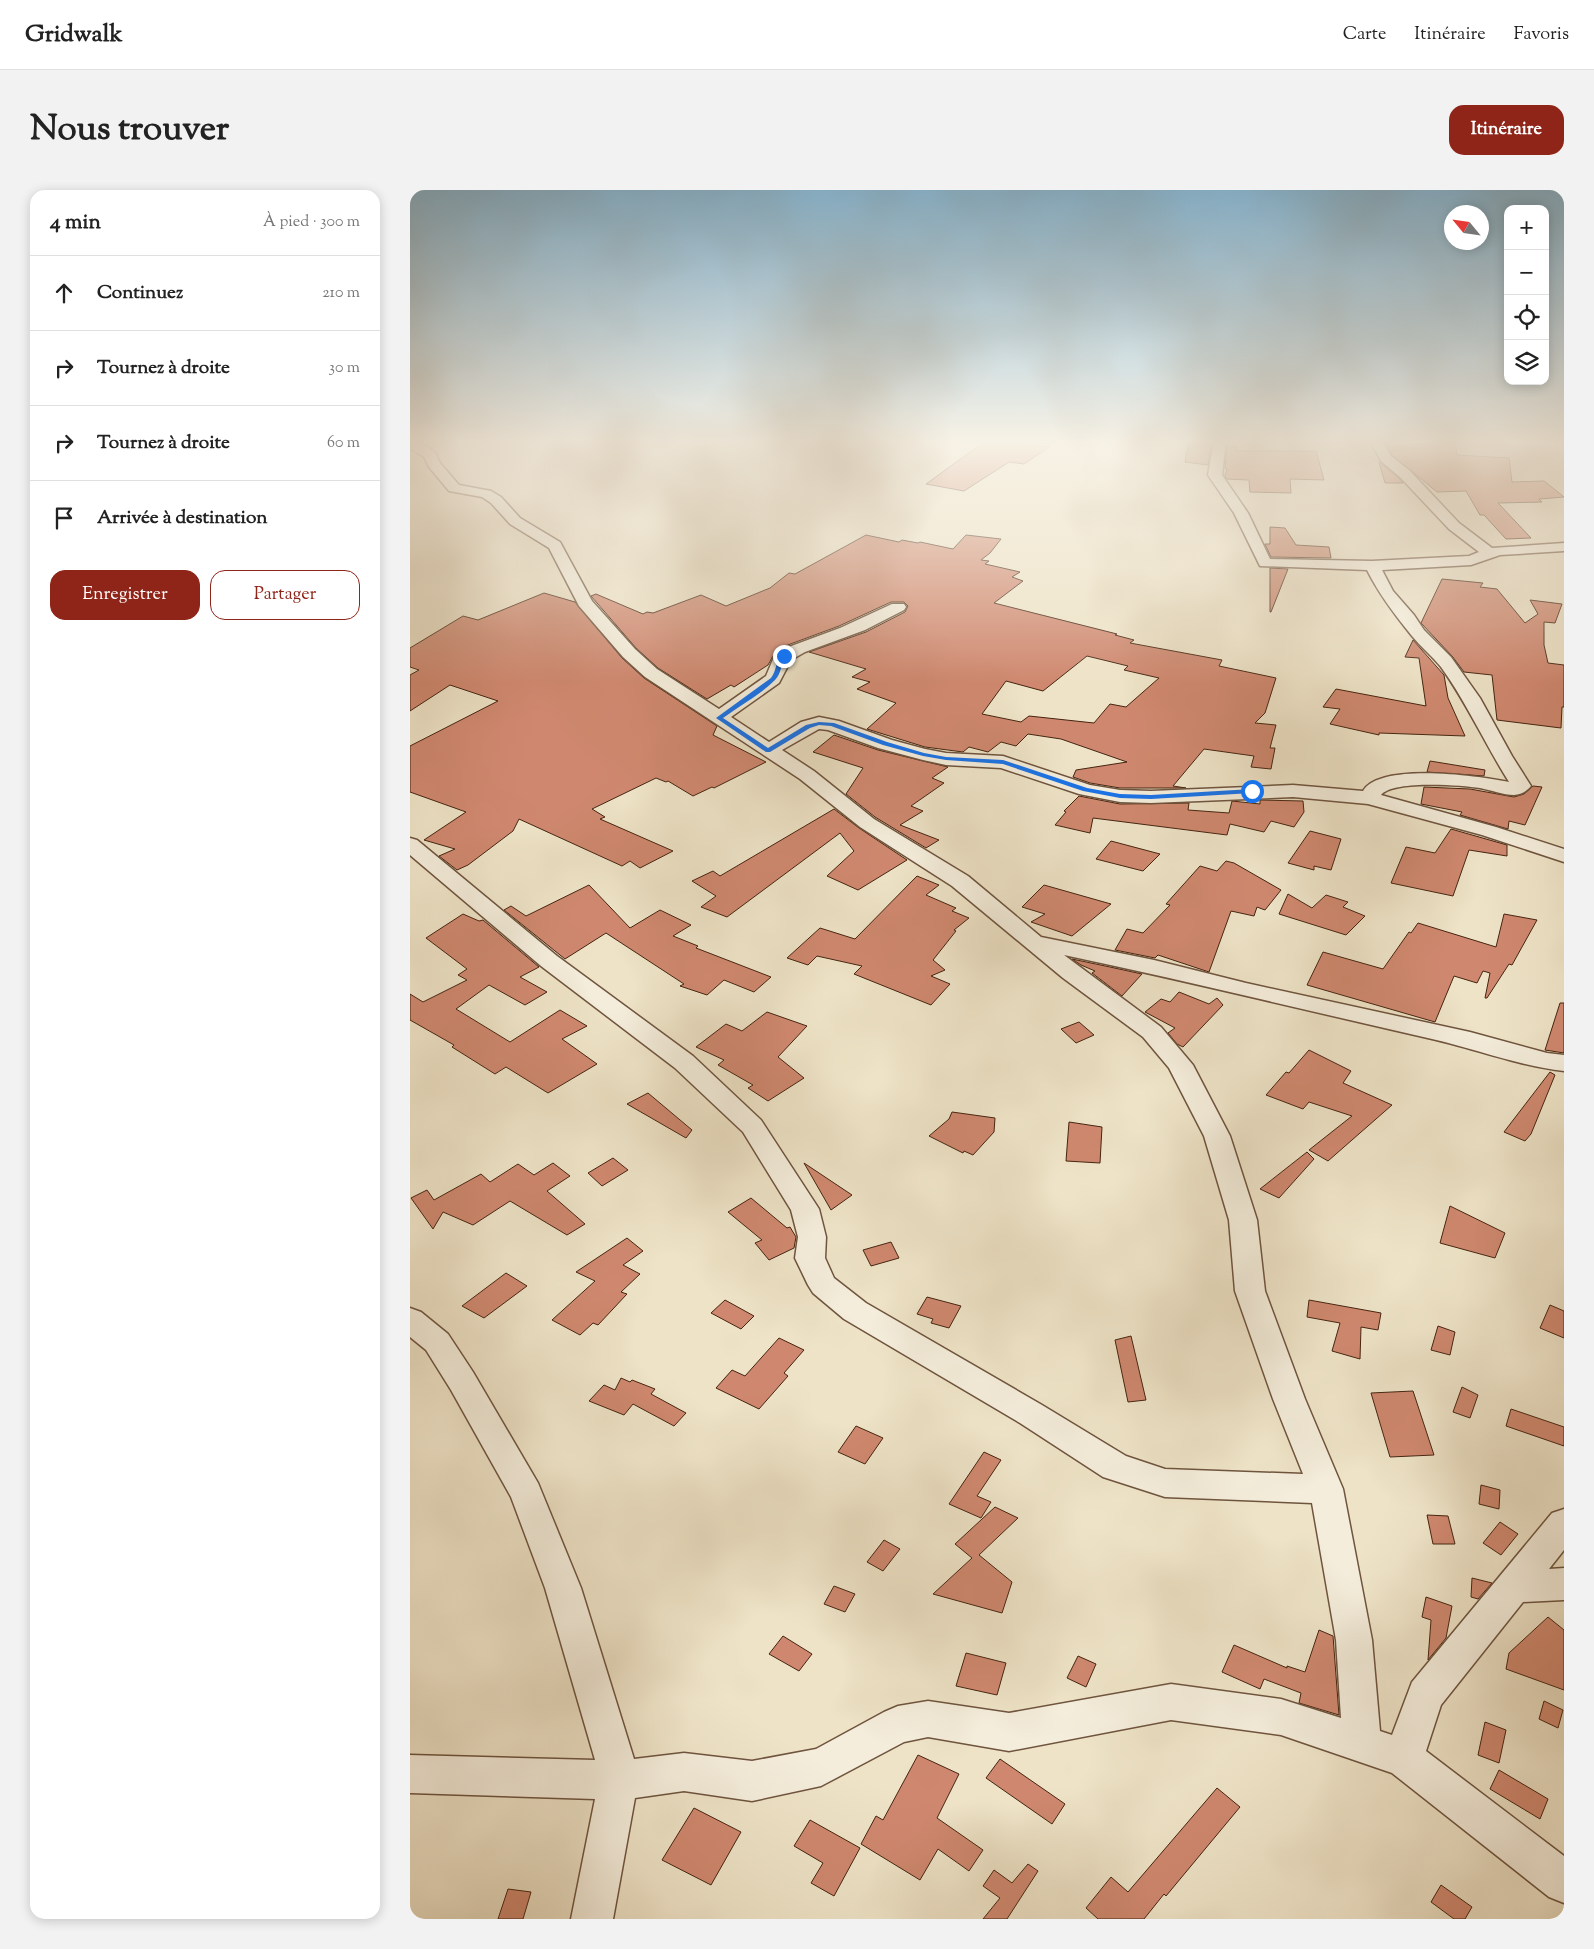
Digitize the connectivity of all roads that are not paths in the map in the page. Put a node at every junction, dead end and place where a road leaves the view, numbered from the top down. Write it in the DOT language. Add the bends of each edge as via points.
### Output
graph roads {
  1 [pos="516,522"];
  2 [pos="1245,522"];
  3 [pos="1450,522"];
  4 [pos="1564,547"];
  5 [pos="1488,552"];
  6 [pos="1372,566"];
  7 [pos="898,607"];
  8 [pos="719,718"];
  9 [pos="768,750"];
  10 [pos="1369,798"];
  11 [pos="410,844"];
  12 [pos="1564,856"];
  13 [pos="1034,942"];
  14 [pos="1564,1063"];
  15 [pos="410,1320"];
  16 [pos="1326,1489"];
  17 [pos="1564,1524"];
  18 [pos="1564,1584"];
  19 [pos="1513,1586"];
  20 [pos="1362,1745"];
  21 [pos="1404,1758"];
  22 [pos="410,1774"];
  23 [pos="618,1780"];
  24 [pos="1564,1882"];
  25 [pos="592,1919"];
  1 -- 8 [label="street" via="555,545 585,603 628,653 651,673"];
  2 -- 6 [label="street" via="1265,563"];
  3 -- 5 [label="street"];
  4 -- 5 [label="street"];
  5 -- 6 [label="street" via="1471,560"];
  6 -- 10 [label="street" via="1386,593 1471,698 1521,786 1516,789 1439,779 1402,781 1383,784 1374,789"];
  7 -- 8 [label="street" via="847,632 784,656 773,679"];
  8 -- 9 [label="street"];
  9 -- 10 [label="street" via="819,723 923,754 1003,762 1086,790 1120,796 1293,791"];
  9 -- 13 [label="street" via="807,775 867,823 960,882"];
  10 -- 12 [label="street" via="1489,831"];
  11 -- 16 [label="street" via="549,961 684,1062 752,1126 805,1209 812,1237 810,1258 823,1285 855,1311 1115,1467 1165,1483"];
  13 -- 14 [label="street"];
  13 -- 16 [label="street" via="1152,1032 1180,1065 1217,1136 1243,1220 1250,1291"];
  15 -- 23 [label="street" via="437,1342 526,1493 564,1588"];
  16 -- 20 [label="street" via="1354,1640"];
  17 -- 19 [label="street"];
  18 -- 19 [label="street"];
  19 -- 21 [label="street" via="1426,1695"];
  20 -- 21 [label="street"];
  20 -- 23 [label="street" via="1281,1717 1171,1702 1009,1732 928,1719 898,1725 821,1767 752,1780 684,1772"];
  21 -- 24 [label="street"];
  22 -- 23 [label="street"];
  23 -- 25 [label="street"];
}
